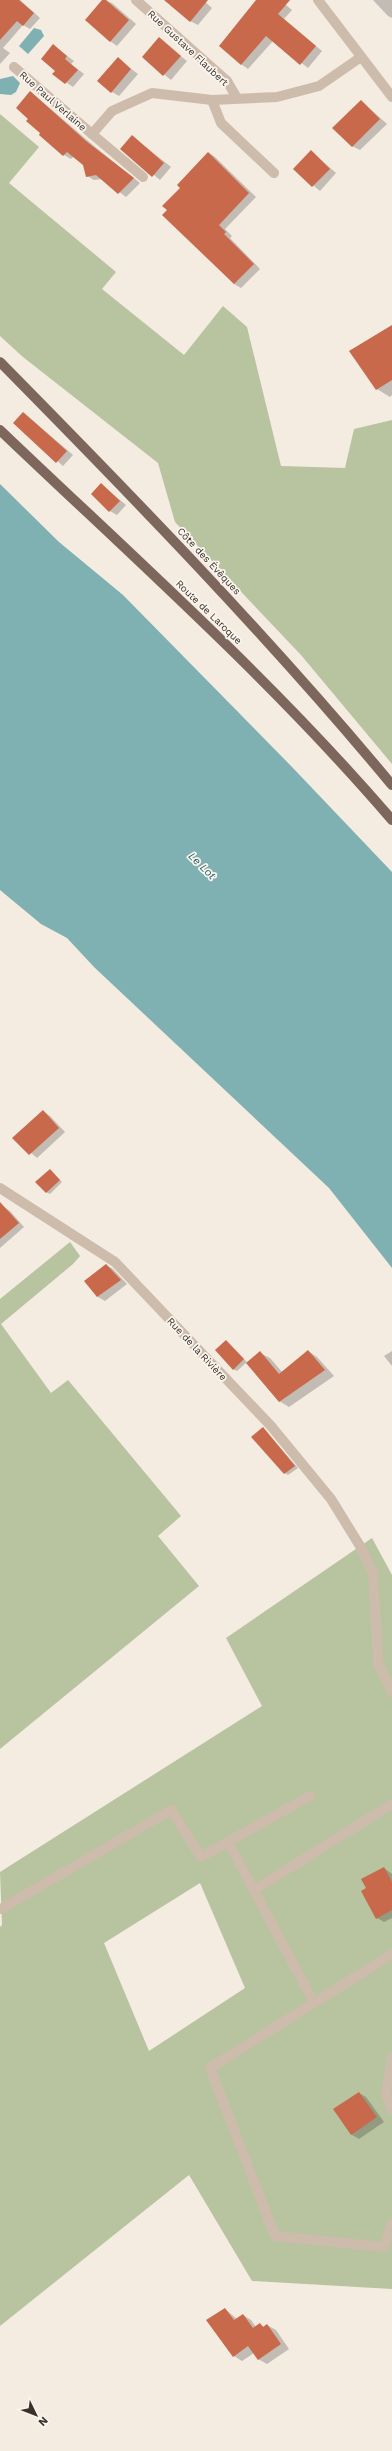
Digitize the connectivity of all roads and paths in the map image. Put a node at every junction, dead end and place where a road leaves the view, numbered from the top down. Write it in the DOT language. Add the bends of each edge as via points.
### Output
graph roads {
  1 [pos="136,0"];
  2 [pos="318,0"];
  3 [pos="361,57"];
  4 [pos="14,67"];
  5 [pos="392,97"];
  6 [pos="237,98"];
  7 [pos="212,100"];
  8 [pos="92,134"];
  9 [pos="274,173"];
  10 [pos="143,177"];
  11 [pos="0,362"];
  12 [pos="0,430"];
  13 [pos="392,785"];
  14 [pos="392,820"];
  15 [pos="0,1188"];
  16 [pos="392,1692"];
  17 [pos="310,1796"];
  18 [pos="392,1804"];
  19 [pos="228,1842"];
  20 [pos="254,1890"];
  21 [pos="1,1909"];
  22 [pos="392,1954"];
  23 [pos="314,2003"];
  24 [pos="392,2056"];
  25 [pos="392,2110"];
  26 [pos="392,2223"];
  1 -- 6 [label="street, Rue Gustave Flaubert" via="227,81"];
  2 -- 3 [label="street"];
  3 -- 5 [label="street"];
  3 -- 6 [label="street, Rue Paul Verlaine" via="319,86 277,97"];
  4 -- 8 [label="street, Rue Paul Verlaine"];
  6 -- 7 [label="street, Rue Paul Verlaine"];
  7 -- 8 [label="street, Rue Paul Verlaine" via="152,93 112,111"];
  7 -- 9 [label="street" via="221,123"];
  8 -- 10 [label="street, Rue Paul Verlaine"];
  11 -- 13 [label="main road, Côte des Évêques" via="242,612 334,715"];
  12 -- 14 [label="main road, Route de Laroque" via="238,656 362,785"];
  15 -- 16 [label="street, Rue de la Rivière" via="115,1262 272,1428 331,1499 360,1546 373,1573 378,1663"];
  17 -- 19 [label="street"];
  18 -- 20 [label="street"];
  19 -- 20 [label="street"];
  19 -- 21 [label="street" via="201,1857 171,1810"];
  20 -- 23 [label="street"];
  22 -- 23 [label="street"];
  23 -- 26 [label="street" via="210,2068 275,2236 384,2247"];
  24 -- 25 [label="street" via="386,2094"];
}
